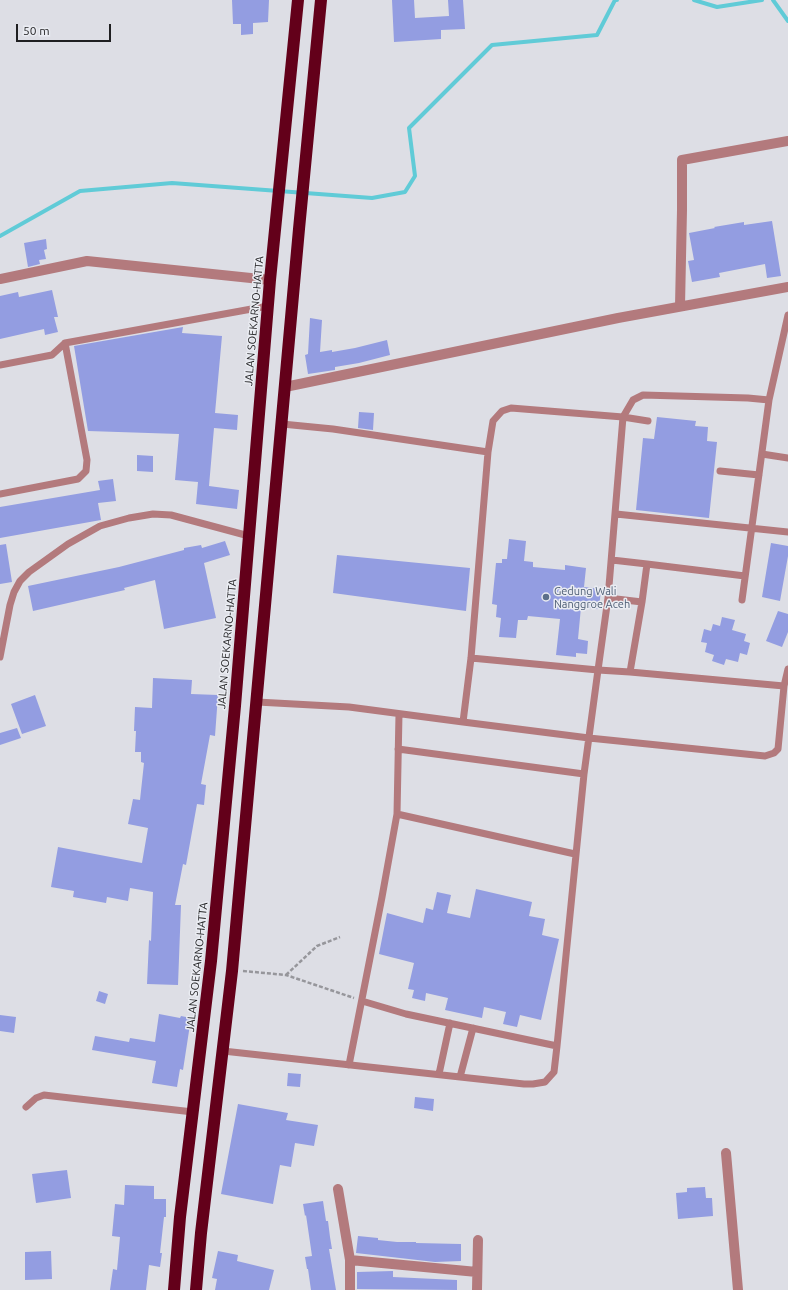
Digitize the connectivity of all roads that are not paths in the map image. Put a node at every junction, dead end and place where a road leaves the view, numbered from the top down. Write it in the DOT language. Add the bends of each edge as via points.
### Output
graph roads {
  1 [pos="298,0"];
  2 [pos="321,0"];
  3 [pos="788,141"];
  4 [pos="0,279"];
  5 [pos="270,280"];
  6 [pos="788,287"];
  7 [pos="268,306"];
  8 [pos="680,306"];
  9 [pos="788,315"];
  10 [pos="65,343"];
  11 [pos="0,365"];
  12 [pos="285,387"];
  13 [pos="769,400"];
  14 [pos="623,417"];
  15 [pos="648,421"];
  16 [pos="282,424"];
  17 [pos="488,452"];
  18 [pos="762,454"];
  19 [pos="788,458"];
  20 [pos="720,471"];
  21 [pos="759,475"];
  22 [pos="0,494"];
  23 [pos="616,514"];
  24 [pos="752,528"];
  25 [pos="788,532"];
  26 [pos="249,536"];
  27 [pos="612,560"];
  28 [pos="647,564"];
  29 [pos="745,576"];
  30 [pos="608,598"];
  31 [pos="742,600"];
  32 [pos="642,602"];
  33 [pos="0,657"];
  34 [pos="471,658"];
  35 [pos="788,669"];
  36 [pos="598,670"];
  37 [pos="630,672"];
  38 [pos="784,686"];
  39 [pos="257,702"];
  40 [pos="399,714"];
  41 [pos="463,722"];
  42 [pos="588,738"];
  43 [pos="398,749"];
  44 [pos="584,774"];
  45 [pos="397,814"];
  46 [pos="575,854"];
  47 [pos="362,1001"];
  48 [pos="450,1023"];
  49 [pos="473,1028"];
  50 [pos="557,1046"];
  51 [pos="222,1051"];
  52 [pos="349,1065"];
  53 [pos="439,1074"];
  54 [pos="460,1076"];
  55 [pos="26,1107"];
  56 [pos="193,1112"];
  57 [pos="726,1153"];
  58 [pos="338,1188"];
  59 [pos="478,1240"];
  60 [pos="350,1260"];
  61 [pos="478,1272"];
  62 [pos="174,1290"];
  63 [pos="196,1290"];
  64 [pos="350,1290"];
  65 [pos="477,1290"];
  66 [pos="738,1290"];
  1 -- 5 [label="highway, JALAN SOEKARNO-HATTA"];
  2 -- 12 [label="highway"];
  3 -- 8 [label="street" via="682,160"];
  4 -- 5 [label="street" via="87,261"];
  5 -- 7 [label="highway, JALAN SOEKARNO-HATTA"];
  6 -- 8 [label="street"];
  7 -- 10 [label="lane"];
  7 -- 26 [label="highway, JALAN SOEKARNO-HATTA"];
  8 -- 12 [label="street"];
  9 -- 13 [label="lane"];
  10 -- 11 [label="lane" via="52,355"];
  10 -- 22 [label="lane" via="86,471 78,479"];
  12 -- 16 [label="highway"];
  13 -- 14 [label="lane" via="643,395 633,400"];
  13 -- 18 [label="lane"];
  14 -- 15 [label="lane"];
  14 -- 17 [label="lane" via="511,408 502,411 493,421"];
  14 -- 23 [label="lane"];
  16 -- 17 [label="lane"];
  16 -- 39 [label="highway"];
  17 -- 34 [label="lane"];
  18 -- 19 [label="lane"];
  18 -- 21 [label="lane"];
  20 -- 21 [label="lane"];
  21 -- 24 [label="lane"];
  23 -- 24 [label="lane"];
  23 -- 27 [label="lane"];
  24 -- 25 [label="lane"];
  24 -- 29 [label="lane"];
  26 -- 33 [label="lane" via="171,515 153,514 100,526 68,544 20,581 10,605"];
  26 -- 56 [label="highway, JALAN SOEKARNO-HATTA" via="236,706"];
  27 -- 28 [label="lane"];
  27 -- 30 [label="lane"];
  28 -- 29 [label="lane"];
  28 -- 32 [label="lane"];
  29 -- 31 [label="lane"];
  30 -- 32 [label="lane"];
  30 -- 36 [label="lane"];
  32 -- 37 [label="lane"];
  34 -- 36 [label="lane"];
  34 -- 41 [label="lane"];
  35 -- 38 [label="lane"];
  36 -- 37 [label="lane"];
  36 -- 42 [label="lane"];
  37 -- 38 [label="lane"];
  38 -- 42 [label="lane" via="778,749 765,756"];
  39 -- 40 [label="lane" via="349,707"];
  39 -- 51 [label="highway"];
  40 -- 41 [label="lane"];
  40 -- 43 [label="lane"];
  41 -- 42 [label="lane"];
  42 -- 44 [label="lane"];
  43 -- 44 [label="lane"];
  43 -- 45 [label="lane"];
  44 -- 46 [label="lane"];
  45 -- 46 [label="lane"];
  45 -- 47 [label="lane"];
  46 -- 50 [label="lane"];
  47 -- 48 [label="lane"];
  47 -- 52 [label="lane"];
  48 -- 49 [label="lane"];
  48 -- 53 [label="lane"];
  49 -- 50 [label="lane"];
  49 -- 54 [label="lane"];
  50 -- 54 [label="lane" via="554,1072 546,1082 528,1084"];
  51 -- 52 [label="lane"];
  51 -- 63 [label="highway"];
  52 -- 53 [label="lane"];
  53 -- 54 [label="lane"];
  55 -- 56 [label="lane" via="44,1095"];
  56 -- 62 [label="highway, JALAN SOEKARNO-HATTA"];
  57 -- 66 [label="street"];
  58 -- 60 [label="street"];
  59 -- 61 [label="street"];
  60 -- 61 [label="street"];
  60 -- 64 [label="street"];
  61 -- 65 [label="street"];
}
